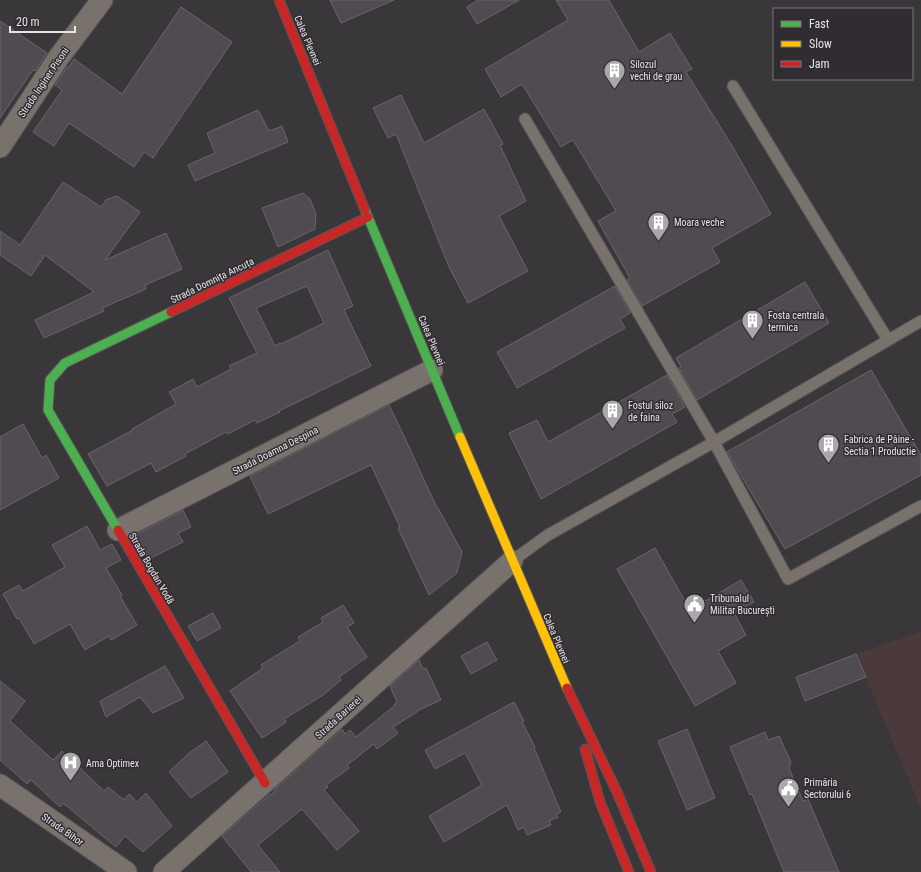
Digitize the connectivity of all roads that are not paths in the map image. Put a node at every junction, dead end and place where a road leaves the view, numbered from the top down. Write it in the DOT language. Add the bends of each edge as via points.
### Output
graph roads {
  1 [pos="102,0"];
  2 [pos="279,0"];
  3 [pos="733,86"];
  4 [pos="525,118"];
  5 [pos="0,147"];
  6 [pos="368,217"];
  7 [pos="921,321"];
  8 [pos="888,340"];
  9 [pos="65,363"];
  10 [pos="432,370"];
  11 [pos="714,442"];
  12 [pos="921,506"];
  13 [pos="118,530"];
  14 [pos="512,562"];
  15 [pos="566,687"];
  16 [pos="265,783"];
  17 [pos="0,785"];
  18 [pos="126,872"];
  19 [pos="164,872"];
  20 [pos="629,872"];
  21 [pos="650,872"];
  1 -- 5 [label="street, Strada Inginer Pisoni" via="59,57"];
  2 -- 6 [label="main road, Calea Plevnei"];
  3 -- 8 [label="lane"];
  4 -- 11 [label="lane"];
  6 -- 9 [label="main road, Strada Domnița Ancuța"];
  6 -- 10 [label="main road, Calea Plevnei"];
  7 -- 8 [label="lane"];
  8 -- 11 [label="lane"];
  9 -- 13 [label="main road, Strada Bogdan Vodă" via="50,380 48,410"];
  10 -- 13 [label="street, Strada Doamna Despina"];
  10 -- 14 [label="main road, Calea Plevnei"];
  11 -- 12 [label="lane" via="788,579"];
  11 -- 14 [label="lane" via="548,535"];
  13 -- 16 [label="main road, Strada Bogdan Vodă"];
  14 -- 15 [label="main road, Calea Plevnei"];
  14 -- 16 [label="street, Strada Barierei"];
  15 -- 20 [label="main road, Calea Plevnei" via="600,802"];
  15 -- 21 [label="main road, Calea Plevnei" via="617,792"];
  16 -- 19 [label="street, Strada Barierei"];
  17 -- 18 [label="street, Strada Bihor"];
}
